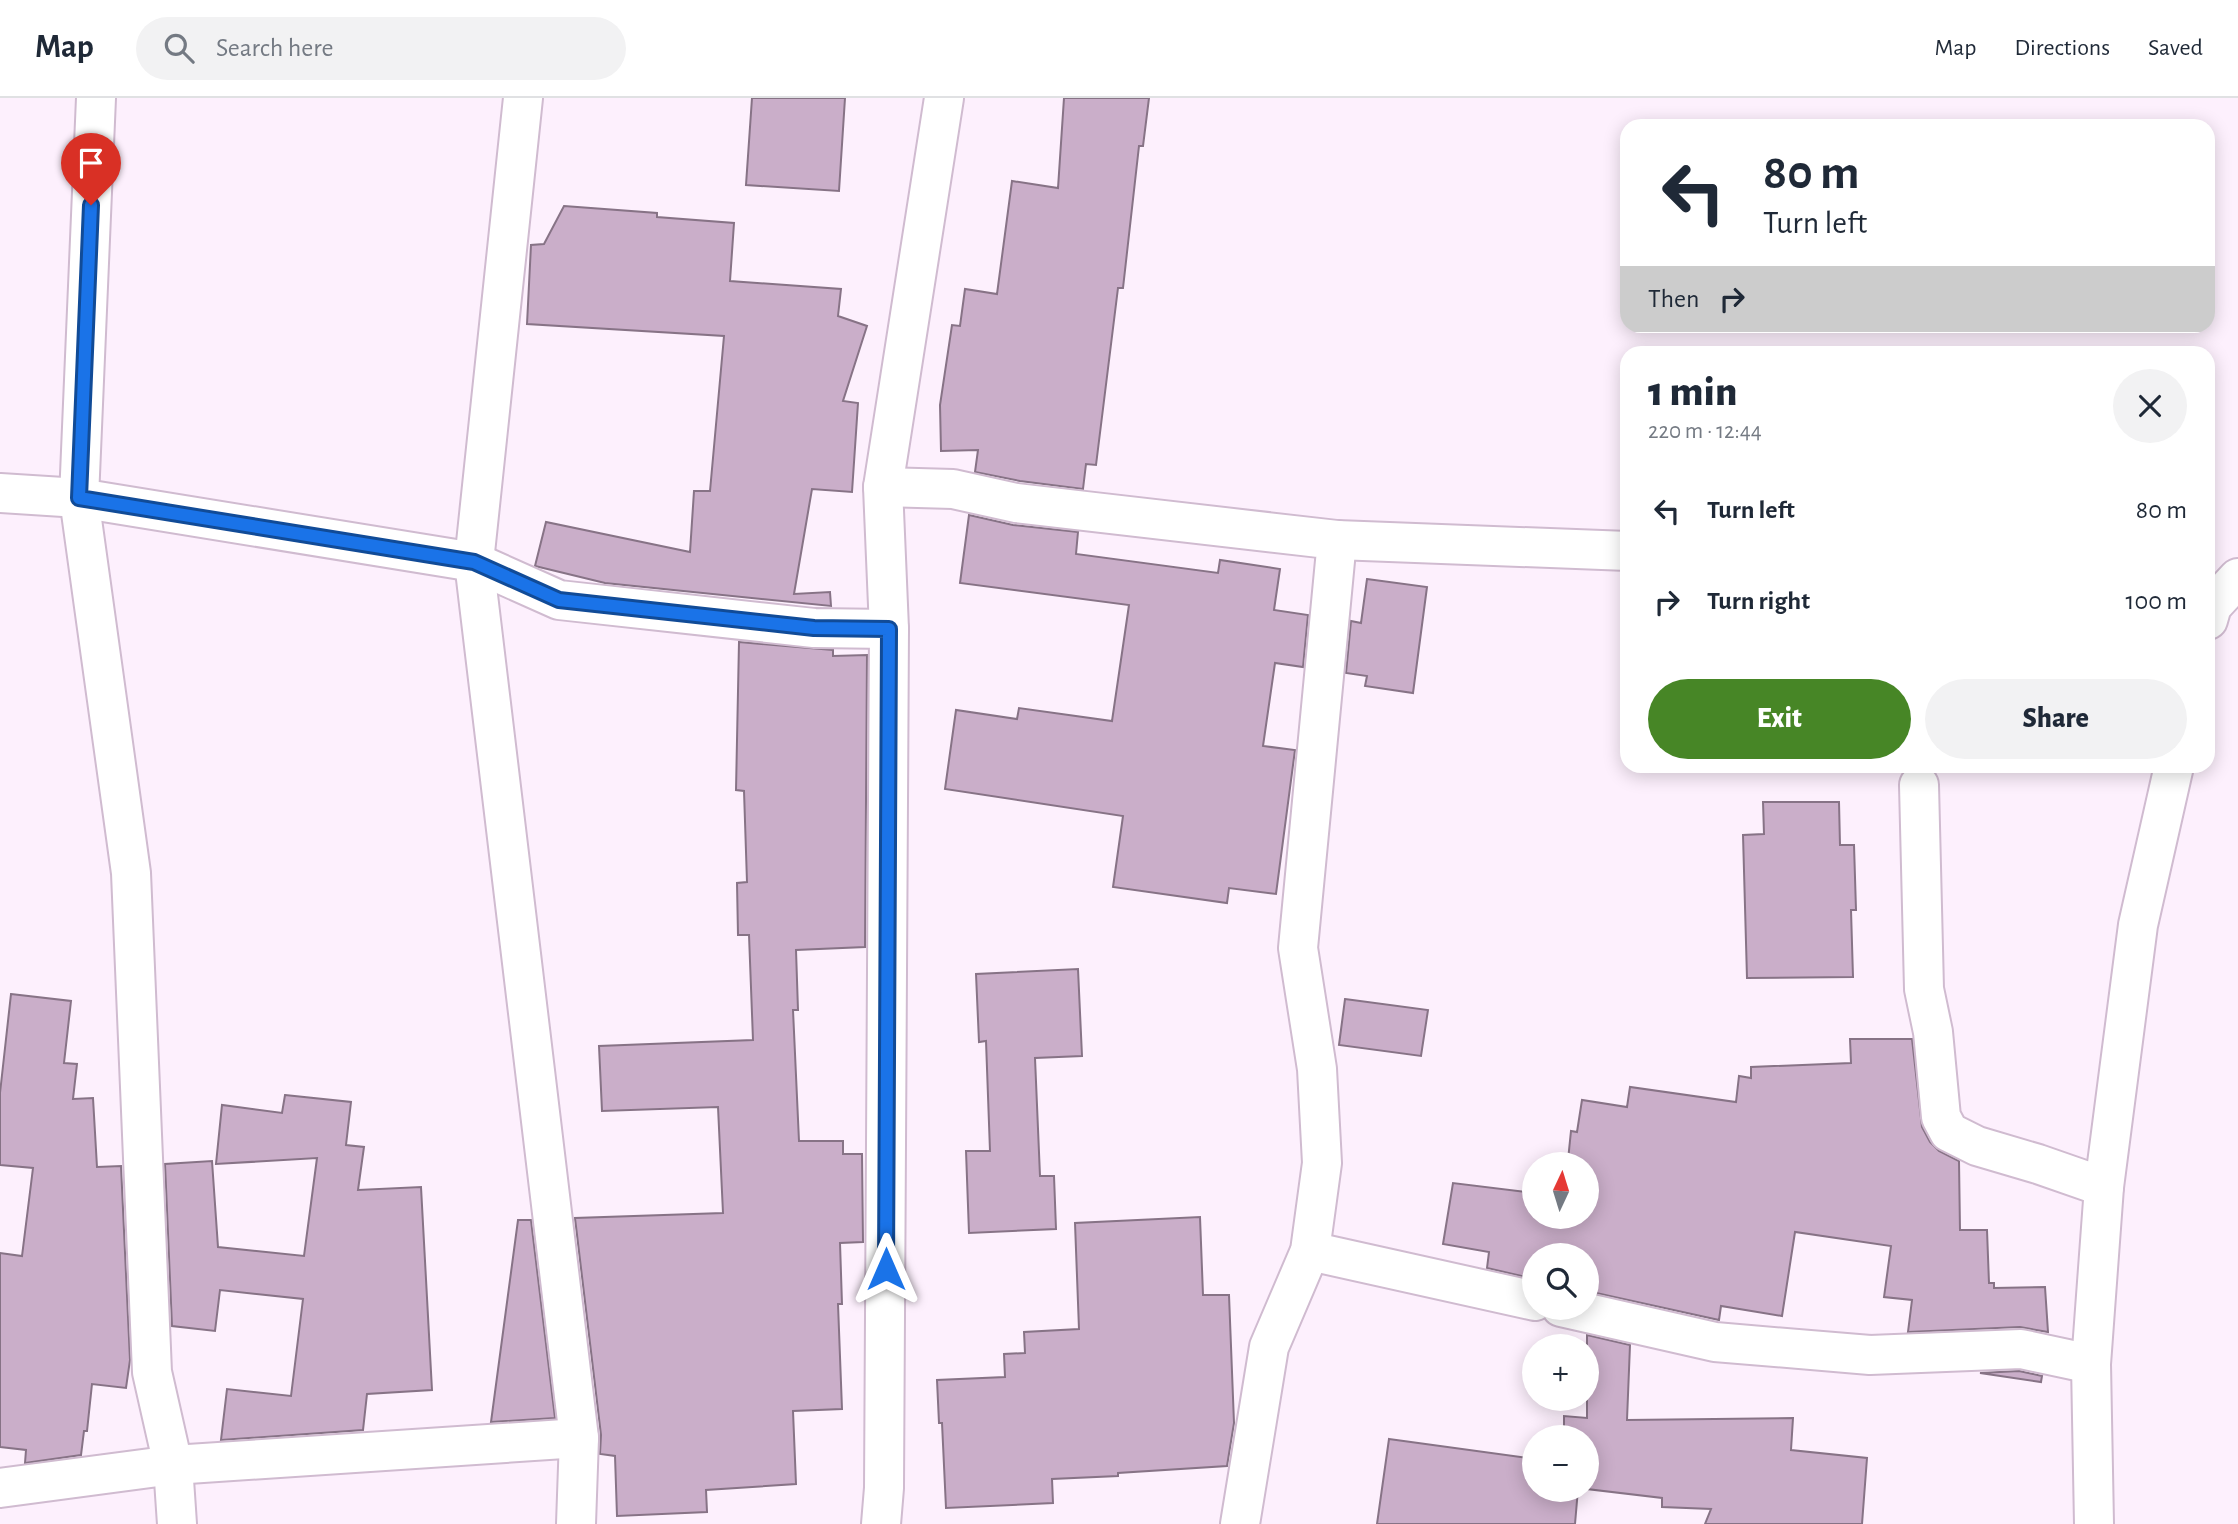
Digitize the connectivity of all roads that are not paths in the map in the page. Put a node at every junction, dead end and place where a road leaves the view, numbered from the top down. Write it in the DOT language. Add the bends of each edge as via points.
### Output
graph roads {
  1 [pos="96,98"];
  2 [pos="523,98"];
  3 [pos="944,98"];
  4 [pos="883,487"];
  5 [pos="0,493"];
  6 [pos="79,498"];
  7 [pos="1337,540"];
  8 [pos="1620,551"];
  9 [pos="474,562"];
  10 [pos="2238,578"];
  11 [pos="2215,605"];
  12 [pos="889,629"];
  13 [pos="2173,773"];
  14 [pos="1919,785"];
  15 [pos="2104,1187"];
  16 [pos="1310,1251"];
  17 [pos="1522,1298"];
  18 [pos="1599,1316"];
  19 [pos="2091,1364"];
  20 [pos="579,1438"];
  21 [pos="173,1465"];
  22 [pos="0,1488"];
  23 [pos="177,1524"];
  24 [pos="576,1524"];
  25 [pos="881,1524"];
  26 [pos="1240,1524"];
  27 [pos="2094,1524"];
  1 -- 6 [label="street"];
  2 -- 9 [label="street"];
  3 -- 4 [label="street"];
  4 -- 7 [label="street" via="953,489 1016,503"];
  4 -- 12 [label="street"];
  5 -- 6 [label="street"];
  6 -- 9 [label="street"];
  6 -- 21 [label="street" via="131,873 152,1372"];
  7 -- 8 [label="street"];
  7 -- 16 [label="street" via="1298,948 1317,1069 1322,1163"];
  9 -- 12 [label="street" via="559,600 814,628"];
  9 -- 20 [label="street"];
  10 -- 11 [label="street"];
  12 -- 25 [label="street"];
  13 -- 15 [label="street" via="2137,925"];
  14 -- 15 [label="street" via="1924,989 1941,1117 1949,1132 1977,1146"];
  15 -- 19 [label="street"];
  16 -- 17 [label="street"];
  16 -- 26 [label="street" via="1269,1347"];
  18 -- 19 [label="street" via="1715,1342 1870,1355 2021,1349"];
  19 -- 27 [label="street"];
  20 -- 21 [label="street"];
  20 -- 24 [label="street"];
  21 -- 22 [label="street"];
  21 -- 23 [label="street"];
}
